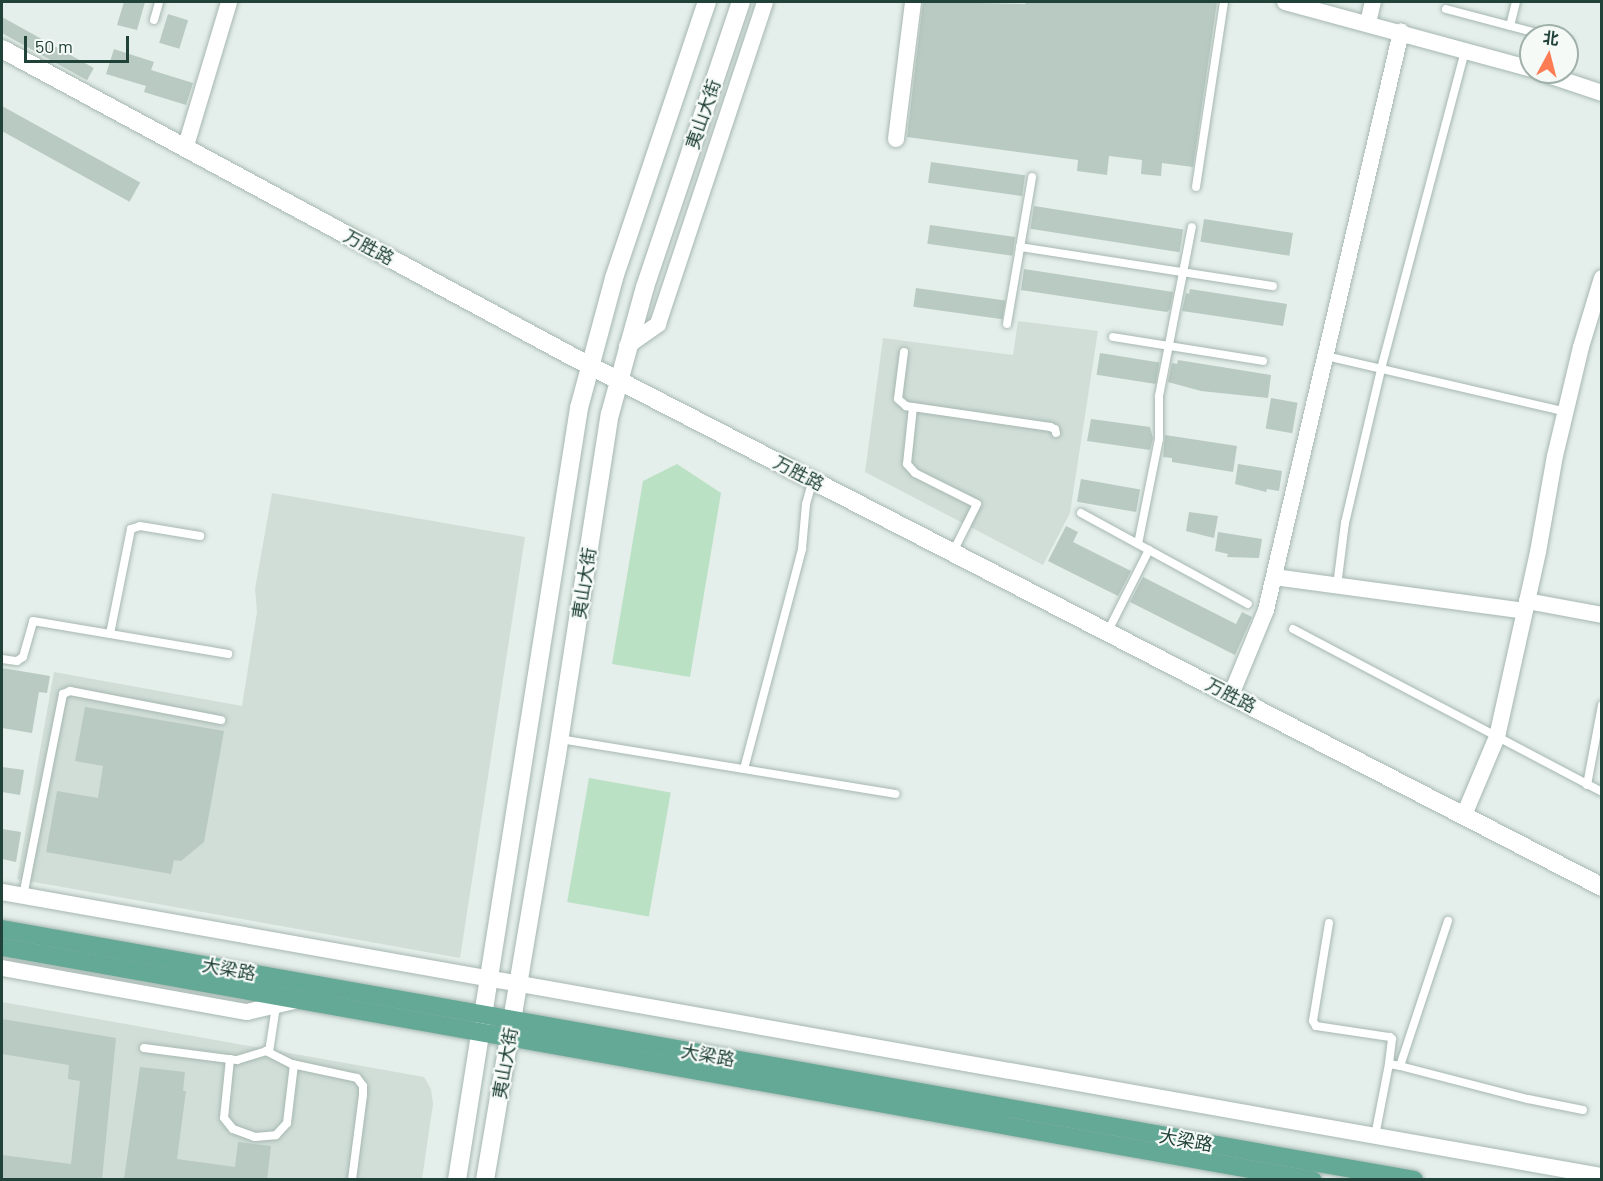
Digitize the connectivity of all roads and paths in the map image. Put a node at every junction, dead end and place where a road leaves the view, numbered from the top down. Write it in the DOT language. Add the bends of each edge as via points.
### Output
graph roads {
  1 [pos="159,2"];
  2 [pos="230,2"];
  3 [pos="707,2"];
  4 [pos="741,2"];
  5 [pos="765,2"];
  6 [pos="913,2"];
  7 [pos="1224,2"];
  8 [pos="1285,2"];
  9 [pos="1373,2"];
  10 [pos="1516,2"];
  11 [pos="1446,9"];
  12 [pos="154,20"];
  13 [pos="1368,24"];
  14 [pos="1510,26"];
  15 [pos="1519,28"];
  16 [pos="1401,32"];
  17 [pos="2,49"];
  18 [pos="1466,50"];
  19 [pos="1519,65"];
  20 [pos="1575,84"];
  21 [pos="1602,93"];
  22 [pos="896,139"];
  23 [pos="184,148"];
  24 [pos="1032,177"];
  25 [pos="1196,187"];
  26 [pos="1192,227"];
  27 [pos="1020,247"];
  28 [pos="1183,273"];
  29 [pos="1602,278"];
  30 [pos="1273,286"];
  31 [pos="1007,324"];
  32 [pos="1113,337"];
  33 [pos="627,346"];
  34 [pos="1169,346"];
  35 [pos="904,352"];
  36 [pos="1326,356"];
  37 [pos="1263,361"];
  38 [pos="589,365"];
  39 [pos="1382,369"];
  40 [pos="618,380"];
  41 [pos="913,407"];
  42 [pos="1566,412"];
  43 [pos="1056,433"];
  44 [pos="813,480"];
  45 [pos="1081,513"];
  46 [pos="200,536"];
  47 [pos="1138,544"];
  48 [pos="1149,550"];
  49 [pos="953,552"];
  50 [pos="1274,577"];
  51 [pos="1337,586"];
  52 [pos="1248,604"];
  53 [pos="1526,606"];
  54 [pos="1602,615"];
  55 [pos="1293,629"];
  56 [pos="1108,631"];
  57 [pos="110,634"];
  58 [pos="228,654"];
  59 [pos="2,659"];
  60 [pos="1231,695"];
  61 [pos="1602,705"];
  62 [pos="221,720"];
  63 [pos="1497,737"];
  64 [pos="559,739"];
  65 [pos="744,769"];
  66 [pos="1587,785"];
  67 [pos="1602,792"];
  68 [pos="896,794"];
  69 [pos="1464,815"];
  70 [pos="1602,887"];
  71 [pos="2,892"];
  72 [pos="22,896"];
  73 [pos="1448,921"];
  74 [pos="1329,923"];
  75 [pos="2,929"];
  76 [pos="2,946"];
  77 [pos="2,968"];
  78 [pos="489,979"];
  79 [pos="518,984"];
  80 [pos="301,1000"];
  81 [pos="276,1006"];
  82 [pos="482,1023"];
  83 [pos="511,1029"];
  84 [pos="144,1048"];
  85 [pos="269,1052"];
  86 [pos="230,1059"];
  87 [pos="294,1064"];
  88 [pos="1389,1064"];
  89 [pos="1400,1066"];
  90 [pos="1583,1110"];
  91 [pos="1375,1136"];
  92 [pos="1602,1176"];
  93 [pos="352,1179"];
  94 [pos="457,1179"];
  95 [pos="485,1179"];
  96 [pos="1312,1179"];
  97 [pos="1414,1179"];
  1 -- 12 [label="lane"];
  2 -- 23 [label="street"];
  3 -- 38 [label="main road, 夷山大街" via="614,278"];
  4 -- 33 [label="main road, 夷山大街"];
  5 -- 33 [label="street" via="658,324"];
  6 -- 22 [label="street"];
  7 -- 25 [label="lane"];
  8 -- 13 [label="street"];
  9 -- 13 [label="street"];
  10 -- 14 [label="lane"];
  11 -- 14 [label="lane"];
  13 -- 16 [label="street"];
  14 -- 15 [label="lane"];
  16 -- 18 [label="street"];
  16 -- 36 [label="street"];
  17 -- 23 [label="main road, 万胜路"];
  18 -- 19 [label="street"];
  18 -- 39 [label="lane"];
  20 -- 21 [label="street"];
  23 -- 38 [label="main road, 万胜路"];
  24 -- 27 [label="lane"];
  26 -- 28 [label="lane"];
  27 -- 28 [label="lane"];
  27 -- 31 [label="lane"];
  28 -- 30 [label="lane"];
  28 -- 34 [label="lane"];
  29 -- 42 [label="street"];
  32 -- 34 [label="lane"];
  33 -- 40 [label="main road, 夷山大街"];
  34 -- 37 [label="lane"];
  34 -- 47 [label="lane" via="1159,396 1159,439"];
  35 -- 41 [label="lane" via="898,399"];
  36 -- 39 [label="lane"];
  36 -- 50 [label="street"];
  38 -- 40 [label="main road, 万胜路"];
  38 -- 78 [label="main road, 夷山大街"];
  39 -- 42 [label="lane"];
  39 -- 51 [label="lane" via="1345,523"];
  40 -- 44 [label="main road, 万胜路"];
  40 -- 64 [label="main road, 夷山大街"];
  41 -- 43 [label="lane" via="1050,427"];
  41 -- 49 [label="lane" via="907,464 915,473 977,504"];
  42 -- 53 [label="street"];
  44 -- 49 [label="main road, 万胜路"];
  44 -- 65 [label="lane" via="806,504 802,549"];
  45 -- 47 [label="lane"];
  46 -- 57 [label="lane" via="140,526 130,529"];
  47 -- 48 [label="lane"];
  48 -- 52 [label="lane"];
  48 -- 56 [label="lane"];
  49 -- 56 [label="main road, 万胜路"];
  50 -- 51 [label="street"];
  50 -- 60 [label="street" via="1258,634"];
  51 -- 53 [label="street"];
  53 -- 54 [label="street"];
  53 -- 63 [label="street"];
  55 -- 63 [label="lane"];
  56 -- 60 [label="main road, 万胜路"];
  57 -- 58 [label="lane"];
  57 -- 59 [label="lane" via="33,621 23,657 17,661"];
  60 -- 69 [label="main road, 万胜路"];
  61 -- 66 [label="lane"];
  62 -- 72 [label="lane" via="70,691 63,694"];
  63 -- 66 [label="lane"];
  63 -- 69 [label="street"];
  64 -- 65 [label="lane"];
  64 -- 79 [label="main road, 夷山大街"];
  65 -- 68 [label="lane"];
  66 -- 67 [label="lane"];
  69 -- 70 [label="main road, 万胜路"];
  71 -- 72 [label="street"];
  72 -- 78 [label="street"];
  73 -- 89 [label="lane"];
  74 -- 88 [label="lane" via="1313,1021 1316,1026 1390,1037"];
  75 -- 82 [label="main road, 大梁路"];
  76 -- 80 [label="main road, 大梁路"];
  77 -- 81 [label="street" via="247,1012"];
  78 -- 79 [label="street"];
  78 -- 82 [label="main road, 夷山大街"];
  79 -- 83 [label="main road, 夷山大街"];
  79 -- 91 [label="street"];
  80 -- 81 [label="street"];
  80 -- 82 [label="main road, 大梁路"];
  81 -- 85 [label="lane"];
  82 -- 83 [label="main road, 大梁路"];
  82 -- 94 [label="main road, 夷山大街"];
  83 -- 95 [label="main road, 夷山大街"];
  83 -- 96 [label="main road, 大梁路"];
  83 -- 97 [label="main road, 大梁路"];
  84 -- 86 [label="lane"];
  85 -- 86 [label="lane"];
  85 -- 87 [label="lane"];
  86 -- 87 [label="lane" via="224,1118 233,1129 255,1137 276,1135 287,1123"];
  87 -- 93 [label="lane" via="349,1074 363,1086"];
  88 -- 89 [label="lane"];
  88 -- 91 [label="lane"];
  89 -- 90 [label="lane" via="1528,1100"];
  91 -- 92 [label="street"];
}
